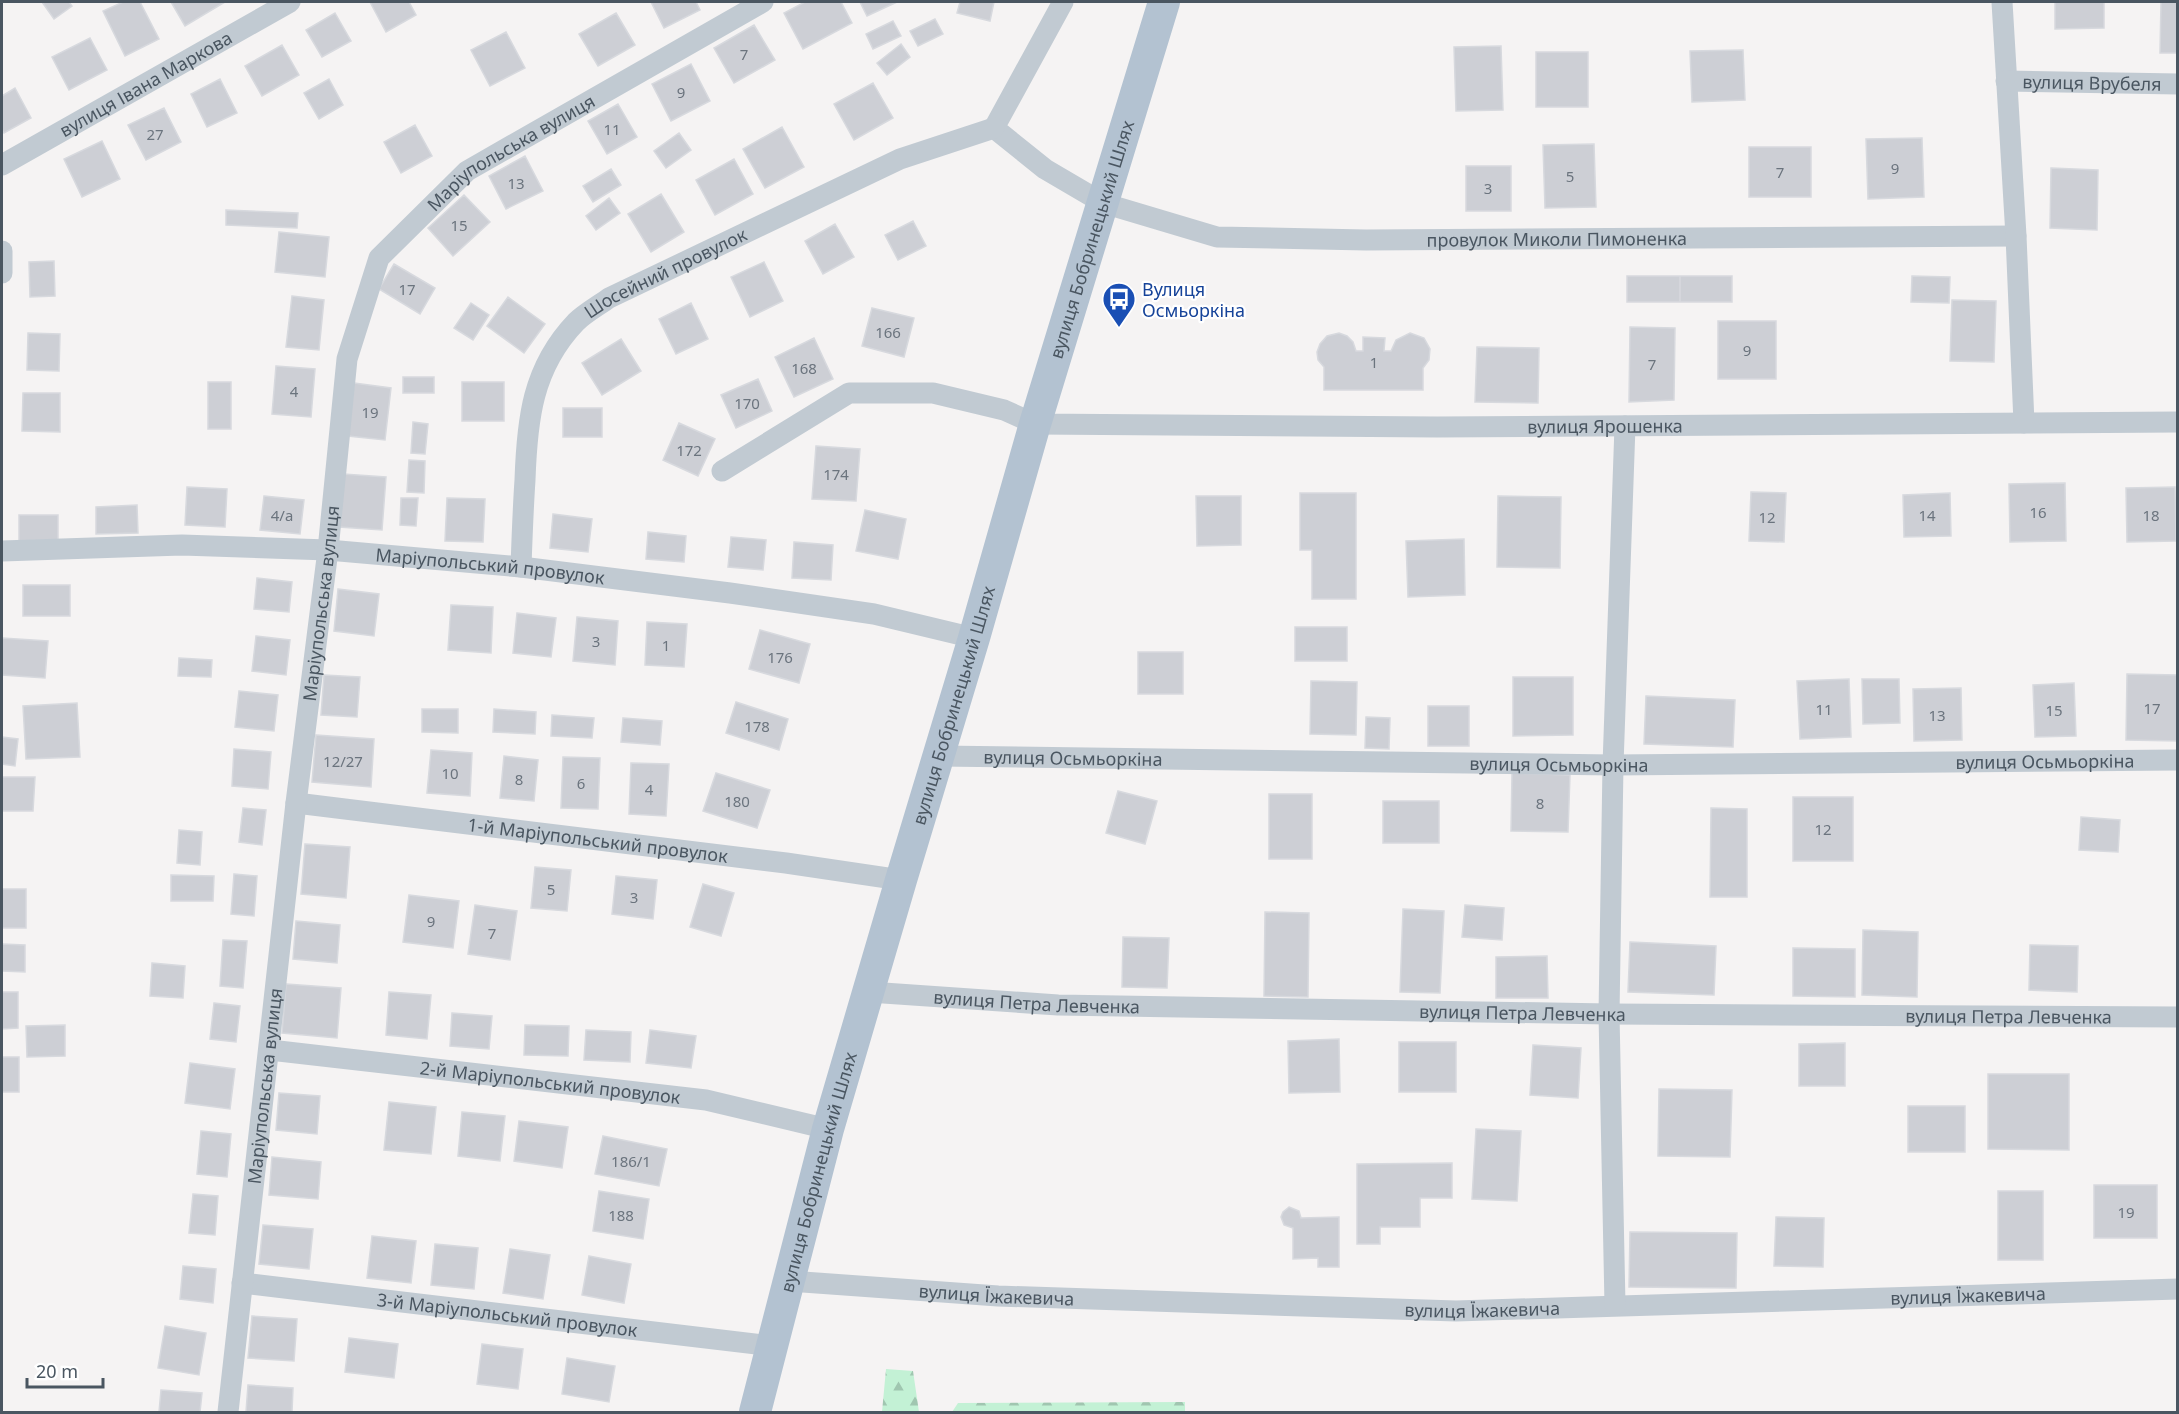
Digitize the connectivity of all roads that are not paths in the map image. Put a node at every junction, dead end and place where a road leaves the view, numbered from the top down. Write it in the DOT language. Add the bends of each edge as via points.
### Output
graph roads {
  1 [pos="290,2"];
  2 [pos="763,2"];
  3 [pos="1063,2"];
  4 [pos="1164,2"];
  5 [pos="2002,2"];
  6 [pos="2006,81"];
  7 [pos="2178,84"];
  8 [pos="994,128"];
  9 [pos="2,165"];
  10 [pos="1103,203"];
  11 [pos="2016,236"];
  12 [pos="2,250"];
  13 [pos="2,273"];
  14 [pos="2178,422"];
  15 [pos="2024,423"];
  16 [pos="1035,424"];
  17 [pos="1625,426"];
  18 [pos="722,471"];
  19 [pos="328,550"];
  20 [pos="2,551"];
  21 [pos="521,567"];
  22 [pos="974,638"];
  23 [pos="939,756"];
  24 [pos="2178,760"];
  25 [pos="1613,765"];
  26 [pos="296,803"];
  27 [pos="900,880"];
  28 [pos="869,993"];
  29 [pos="1609,1014"];
  30 [pos="2178,1017"];
  31 [pos="270,1050"];
  32 [pos="828,1129"];
  33 [pos="789,1281"];
  34 [pos="242,1283"];
  35 [pos="2178,1289"];
  36 [pos="1616,1305"];
  37 [pos="772,1346"];
  38 [pos="228,1413"];
  39 [pos="755,1413"];
  1 -- 9 [label="street, вулиця Івана Маркова"];
  2 -- 19 [label="street, Маріупольська вулиця" via="467,171 379,258 347,359"];
  3 -- 8 [label="street"];
  4 -- 10 [label="main road, вулиця Бобринецький Шлях"];
  5 -- 6 [label="street"];
  6 -- 7 [label="street, вулиця Врубеля"];
  6 -- 11 [label="street"];
  8 -- 10 [label="street, провулок Миколи Пимоненка" via="1045,169"];
  8 -- 21 [label="street, Шосейний провулок" via="900,159 609,298 577,320 544,367 533,396 527,430"];
  10 -- 11 [label="street, провулок Миколи Пимоненка" via="1217,237 1377,240"];
  10 -- 16 [label="main road, вулиця Бобринецький Шлях"];
  11 -- 15 [label="street"];
  12 -- 13 [label="street"];
  14 -- 15 [label="street, вулиця Ярошенка"];
  15 -- 17 [label="street, вулиця Ярошенка"];
  16 -- 17 [label="street, вулиця Ярошенка"];
  16 -- 18 [label="street" via="1004,410 933,393 849,393"];
  16 -- 22 [label="main road, вулиця Бобринецький Шлях"];
  17 -- 25 [label="street"];
  19 -- 20 [label="street, Маріупольський провулок" via="182,545"];
  19 -- 21 [label="street, Маріупольський провулок"];
  19 -- 26 [label="street, Маріупольська вулиця"];
  21 -- 22 [label="street, Маріупольський провулок" via="874,614"];
  22 -- 23 [label="main road, вулиця Бобринецький Шлях"];
  23 -- 25 [label="street, вулиця Осьмьоркіна"];
  23 -- 27 [label="main road, вулиця Бобринецький Шлях"];
  24 -- 25 [label="street, вулиця Осьмьоркіна"];
  25 -- 29 [label="street"];
  26 -- 27 [label="street, 1-й Маріупольський провулок"];
  26 -- 31 [label="street, Маріупольська вулиця"];
  27 -- 28 [label="main road, вулиця Бобринецький Шлях"];
  28 -- 29 [label="street, вулиця Петра Левченка" via="1058,1005"];
  28 -- 32 [label="main road, вулиця Бобринецький Шлях"];
  29 -- 30 [label="street, вулиця Петра Левченка"];
  29 -- 36 [label="street"];
  31 -- 32 [label="street, 2-й Маріупольський провулок" via="706,1100"];
  31 -- 34 [label="street, Маріупольська вулиця"];
  32 -- 33 [label="main road, вулиця Бобринецький Шлях"];
  33 -- 36 [label="street, вулиця Їжакевича" via="998,1296 1444,1310"];
  33 -- 37 [label="main road, вулиця Бобринецький Шлях"];
  34 -- 37 [label="street, 3-й Маріупольський провулок"];
  34 -- 38 [label="street, Маріупольська вулиця"];
  35 -- 36 [label="street, вулиця Їжакевича"];
  37 -- 39 [label="main road, вулиця Бобринецький Шлях"];
}
